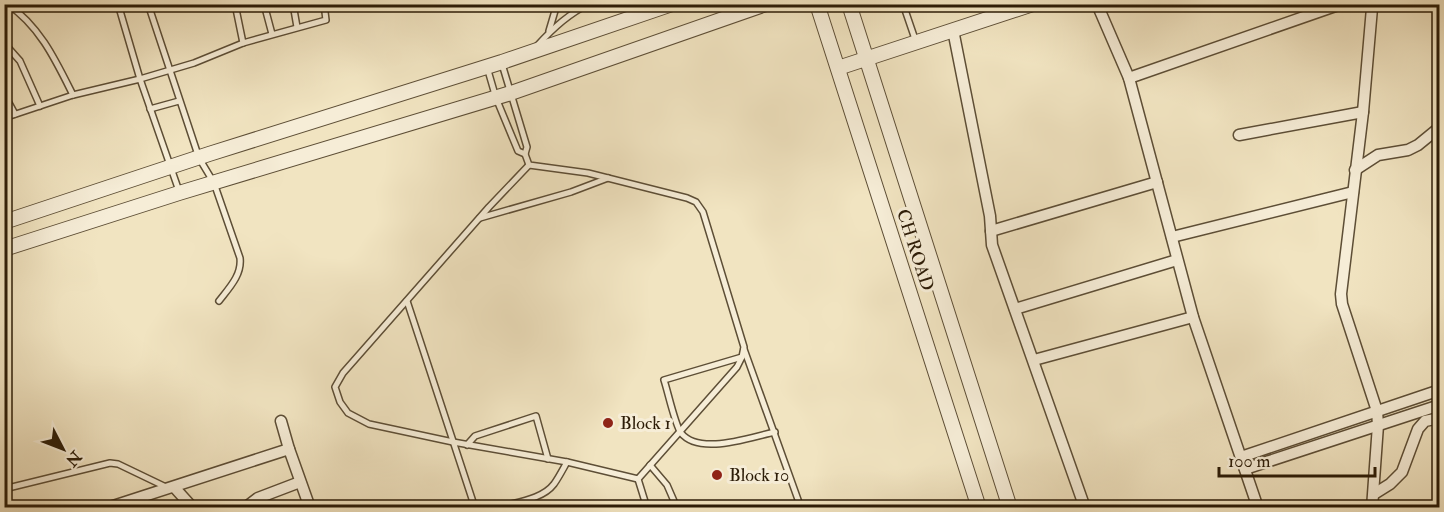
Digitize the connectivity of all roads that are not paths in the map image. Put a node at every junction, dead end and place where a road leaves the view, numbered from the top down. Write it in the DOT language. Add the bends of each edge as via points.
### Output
graph roads {
  1 [pos="7,4"];
  2 [pos="118,4"];
  3 [pos="148,4"];
  4 [pos="235,4"];
  5 [pos="264,4"];
  6 [pos="293,4"];
  7 [pos="324,4"];
  8 [pos="557,4"];
  9 [pos="589,4"];
  10 [pos="672,4"];
  11 [pos="766,4"];
  12 [pos="817,4"];
  13 [pos="849,4"];
  14 [pos="903,4"];
  15 [pos="1033,4"];
  16 [pos="1097,4"];
  17 [pos="1341,4"];
  18 [pos="1370,4"];
  19 [pos="297,27"];
  20 [pos="953,30"];
  21 [pos="549,33"];
  22 [pos="272,34"];
  23 [pos="916,42"];
  24 [pos="4,43"];
  25 [pos="243,43"];
  26 [pos="534,50"];
  27 [pos="866,58"];
  28 [pos="502,62"];
  29 [pos="488,67"];
  30 [pos="838,68"];
  31 [pos="168,69"];
  32 [pos="1129,78"];
  33 [pos="140,79"];
  34 [pos="511,93"];
  35 [pos="4,94"];
  36 [pos="73,94"];
  37 [pos="496,98"];
  38 [pos="179,100"];
  39 [pos="40,106"];
  40 [pos="150,109"];
  41 [pos="1363,112"];
  42 [pos="15,114"];
  43 [pos="4,118"];
  44 [pos="1440,127"];
  45 [pos="1239,135"];
  46 [pos="525,153"];
  47 [pos="199,158"];
  48 [pos="529,165"];
  49 [pos="171,168"];
  50 [pos="1355,170"];
  51 [pos="608,178"];
  52 [pos="1157,182"];
  53 [pos="214,183"];
  54 [pos="1353,192"];
  55 [pos="179,193"];
  56 [pos="479,218"];
  57 [pos="4,222"];
  58 [pos="991,231"];
  59 [pos="1172,237"];
  60 [pos="4,249"];
  61 [pos="1177,260"];
  62 [pos="219,301"];
  63 [pos="407,302"];
  64 [pos="1015,309"];
  65 [pos="1193,317"];
  66 [pos="744,347"];
  67 [pos="742,357"];
  68 [pos="1034,360"];
  69 [pos="1440,390"];
  70 [pos="1440,405"];
  71 [pos="1377,411"];
  72 [pos="1440,418"];
  73 [pos="281,421"];
  74 [pos="1378,425"];
  75 [pos="680,432"];
  76 [pos="775,432"];
  77 [pos="453,442"];
  78 [pos="467,445"];
  79 [pos="289,450"];
  80 [pos="1241,457"];
  81 [pos="548,459"];
  82 [pos="567,462"];
  83 [pos="650,465"];
  84 [pos="1245,469"];
  85 [pos="638,479"];
  86 [pos="300,482"];
  87 [pos="172,488"];
  88 [pos="4,489"];
  89 [pos="1374,494"];
  90 [pos="107,507"];
  91 [pos="193,507"];
  92 [pos="245,507"];
  93 [pos="310,507"];
  94 [pos="475,507"];
  95 [pos="496,507"];
  96 [pos="647,507"];
  97 [pos="677,507"];
  98 [pos="801,507"];
  99 [pos="979,507"];
  100 [pos="1010,507"];
  101 [pos="1085,507"];
  102 [pos="1258,507"];
  103 [pos="1372,507"];
  1 -- 36 [label="lane" via="37,31"];
  2 -- 33 [label="lane"];
  3 -- 31 [label="lane"];
  4 -- 25 [label="lane"];
  5 -- 22 [label="lane"];
  6 -- 19 [label="lane"];
  7 -- 19 [label="lane" via="326,20"];
  8 -- 21 [label="lane"];
  9 -- 21 [label="lane"];
  10 -- 26 [label="street"];
  11 -- 34 [label="street"];
  12 -- 30 [label="street, CH ROAD"];
  13 -- 27 [label="street, CH ROAD"];
  14 -- 23 [label="lane"];
  15 -- 20 [label="street"];
  16 -- 32 [label="street"];
  17 -- 32 [label="street"];
  18 -- 41 [label="street"];
  19 -- 22 [label="lane"];
  20 -- 23 [label="street"];
  20 -- 58 [label="street"];
  21 -- 26 [label="lane"];
  22 -- 25 [label="lane"];
  23 -- 27 [label="street"];
  24 -- 39 [label="lane" via="20,61"];
  25 -- 31 [label="lane"];
  26 -- 28 [label="street"];
  27 -- 30 [label="street"];
  27 -- 100 [label="street, CH ROAD"];
  28 -- 29 [label="street"];
  28 -- 34 [label="lane"];
  29 -- 37 [label="lane"];
  29 -- 47 [label="street"];
  30 -- 99 [label="street, CH ROAD"];
  31 -- 33 [label="lane"];
  31 -- 38 [label="lane"];
  32 -- 52 [label="street"];
  33 -- 36 [label="lane"];
  33 -- 40 [label="lane"];
  34 -- 37 [label="street"];
  34 -- 46 [label="lane" via="527,147"];
  35 -- 42 [label="lane"];
  36 -- 39 [label="lane"];
  37 -- 46 [label="lane" via="518,151"];
  37 -- 53 [label="street"];
  38 -- 40 [label="lane"];
  38 -- 47 [label="lane"];
  39 -- 42 [label="lane"];
  40 -- 49 [label="lane"];
  41 -- 45 [label="street"];
  41 -- 50 [label="street"];
  42 -- 43 [label="lane"];
  44 -- 50 [label="street" via="1418,145 1378,155"];
  46 -- 48 [label="lane"];
  47 -- 49 [label="street"];
  47 -- 53 [label="lane"];
  48 -- 51 [label="lane"];
  48 -- 56 [label="lane"];
  49 -- 55 [label="lane"];
  49 -- 57 [label="street"];
  50 -- 54 [label="street"];
  51 -- 56 [label="lane"];
  51 -- 66 [label="lane" via="696,202 703,212"];
  52 -- 58 [label="street"];
  52 -- 59 [label="street"];
  53 -- 55 [label="street"];
  53 -- 62 [label="lane" via="241,266"];
  54 -- 59 [label="street"];
  54 -- 71 [label="street" via="1342,304"];
  55 -- 60 [label="street"];
  56 -- 63 [label="lane"];
  58 -- 64 [label="street" via="992,245"];
  59 -- 61 [label="street"];
  61 -- 64 [label="street"];
  61 -- 65 [label="street"];
  63 -- 77 [label="lane"];
  63 -- 77 [label="lane" via="335,387 348,413 369,424"];
  64 -- 68 [label="street"];
  65 -- 68 [label="street"];
  65 -- 80 [label="street"];
  66 -- 67 [label="lane"];
  66 -- 76 [label="lane"];
  67 -- 75 [label="lane"];
  67 -- 75 [label="lane" via="664,380"];
  68 -- 101 [label="street"];
  69 -- 71 [label="street"];
  70 -- 74 [label="street"];
  71 -- 74 [label="street"];
  71 -- 80 [label="street"];
  72 -- 89 [label="street" via="1425,421 1418,429 1402,471"];
  73 -- 79 [label="street"];
  74 -- 84 [label="street"];
  74 -- 89 [label="street"];
  75 -- 76 [label="lane" via="703,444"];
  75 -- 83 [label="lane"];
  76 -- 98 [label="lane"];
  77 -- 78 [label="lane"];
  77 -- 94 [label="lane"];
  78 -- 81 [label="lane"];
  78 -- 81 [label="lane" via="475,436 536,416"];
  79 -- 86 [label="street"];
  79 -- 87 [label="street"];
  80 -- 84 [label="street"];
  81 -- 82 [label="lane"];
  82 -- 85 [label="lane"];
  82 -- 95 [label="lane" via="554,485 545,492"];
  83 -- 85 [label="lane"];
  83 -- 97 [label="lane" via="667,485"];
  84 -- 102 [label="street"];
  85 -- 96 [label="lane"];
  86 -- 92 [label="street"];
  86 -- 93 [label="street"];
  87 -- 88 [label="lane" via="110,463"];
  87 -- 90 [label="street"];
  87 -- 91 [label="street"];
  89 -- 103 [label="street"];
}
